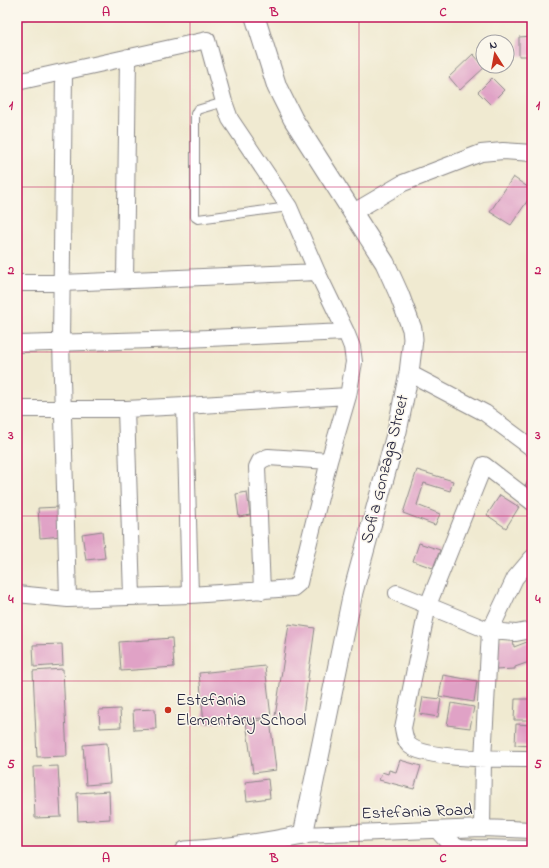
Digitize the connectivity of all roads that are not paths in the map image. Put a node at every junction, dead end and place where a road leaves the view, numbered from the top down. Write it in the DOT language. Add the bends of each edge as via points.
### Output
graph roads {
  1 [pos="255,17"];
  2 [pos="128,57"];
  3 [pos="64,72"];
  4 [pos="17,82"];
  5 [pos="224,102"];
  6 [pos="532,153"];
  7 [pos="289,207"];
  8 [pos="352,213"];
  9 [pos="317,272"];
  10 [pos="125,280"];
  11 [pos="17,283"];
  12 [pos="62,283"];
  13 [pos="346,332"];
  14 [pos="61,342"];
  15 [pos="17,344"];
  16 [pos="409,373"];
  17 [pos="348,396"];
  18 [pos="185,406"];
  19 [pos="17,409"];
  20 [pos="62,409"];
  21 [pos="126,409"];
  22 [pos="532,448"];
  23 [pos="329,461"];
  24 [pos="532,502"];
  25 [pos="532,558"];
  26 [pos="262,591"];
  27 [pos="397,593"];
  28 [pos="17,594"];
  29 [pos="190,595"];
  30 [pos="132,596"];
  31 [pos="68,599"];
  32 [pos="428,605"];
  33 [pos="532,630"];
  34 [pos="490,631"];
  35 [pos="483,759"];
  36 [pos="532,759"];
  37 [pos="482,828"];
  38 [pos="437,830"];
  39 [pos="516,830"];
  40 [pos="532,830"];
  41 [pos="303,835"];
  42 [pos="522,850"];
  43 [pos="196,851"];
  1 -- 8 [label="street, Sofia Gonzaga Street" via="278,87 293,119"];
  2 -- 3 [label="street"];
  2 -- 5 [label="street" via="207,40"];
  2 -- 10 [label="street"];
  3 -- 4 [label="street"];
  3 -- 12 [label="street"];
  5 -- 7 [label="street" via="230,119"];
  5 -- 7 [label="lane" via="197,110 195,114 195,217 198,219"];
  6 -- 8 [label="street" via="481,153 403,183"];
  7 -- 9 [label="street"];
  8 -- 16 [label="street, Sofia Gonzaga Street" via="385,263 410,322 413,339"];
  9 -- 10 [label="street"];
  9 -- 13 [label="street"];
  10 -- 12 [label="street"];
  11 -- 12 [label="street"];
  12 -- 14 [label="street"];
  13 -- 14 [label="street"];
  13 -- 17 [label="street" via="354,362"];
  14 -- 15 [label="street"];
  14 -- 20 [label="street"];
  16 -- 22 [label="street" via="485,413"];
  16 -- 41 [label="street, Sofia Gonzaga Street" via="397,431 353,592"];
  17 -- 18 [label="street"];
  17 -- 23 [label="street"];
  18 -- 21 [label="street"];
  18 -- 29 [label="street"];
  19 -- 20 [label="street"];
  20 -- 21 [label="street"];
  20 -- 31 [label="street"];
  21 -- 30 [label="street"];
  23 -- 26 [label="street" via="299,583 293,588"];
  23 -- 26 [label="street" via="268,456 260,461 257,467"];
  24 -- 32 [label="street" via="484,465"];
  25 -- 34 [label="street" via="515,578"];
  26 -- 29 [label="street"];
  27 -- 32 [label="street"];
  28 -- 31 [label="street"];
  29 -- 30 [label="street"];
  30 -- 31 [label="street"];
  32 -- 34 [label="street"];
  32 -- 35 [label="street" via="403,728 405,738 408,745 426,753"];
  33 -- 34 [label="street" via="516,633"];
  34 -- 35 [label="street"];
  35 -- 36 [label="street"];
  35 -- 37 [label="street"];
  37 -- 38 [label="street, Estefania Road"];
  37 -- 39 [label="street, Estefania Road"];
  38 -- 41 [label="street, Estefania Road"];
  38 -- 42 [label="street" via="447,841 460,847"];
  39 -- 40 [label="street, Estefania Road"];
  39 -- 42 [label="street"];
  41 -- 43 [label="street"];
}
